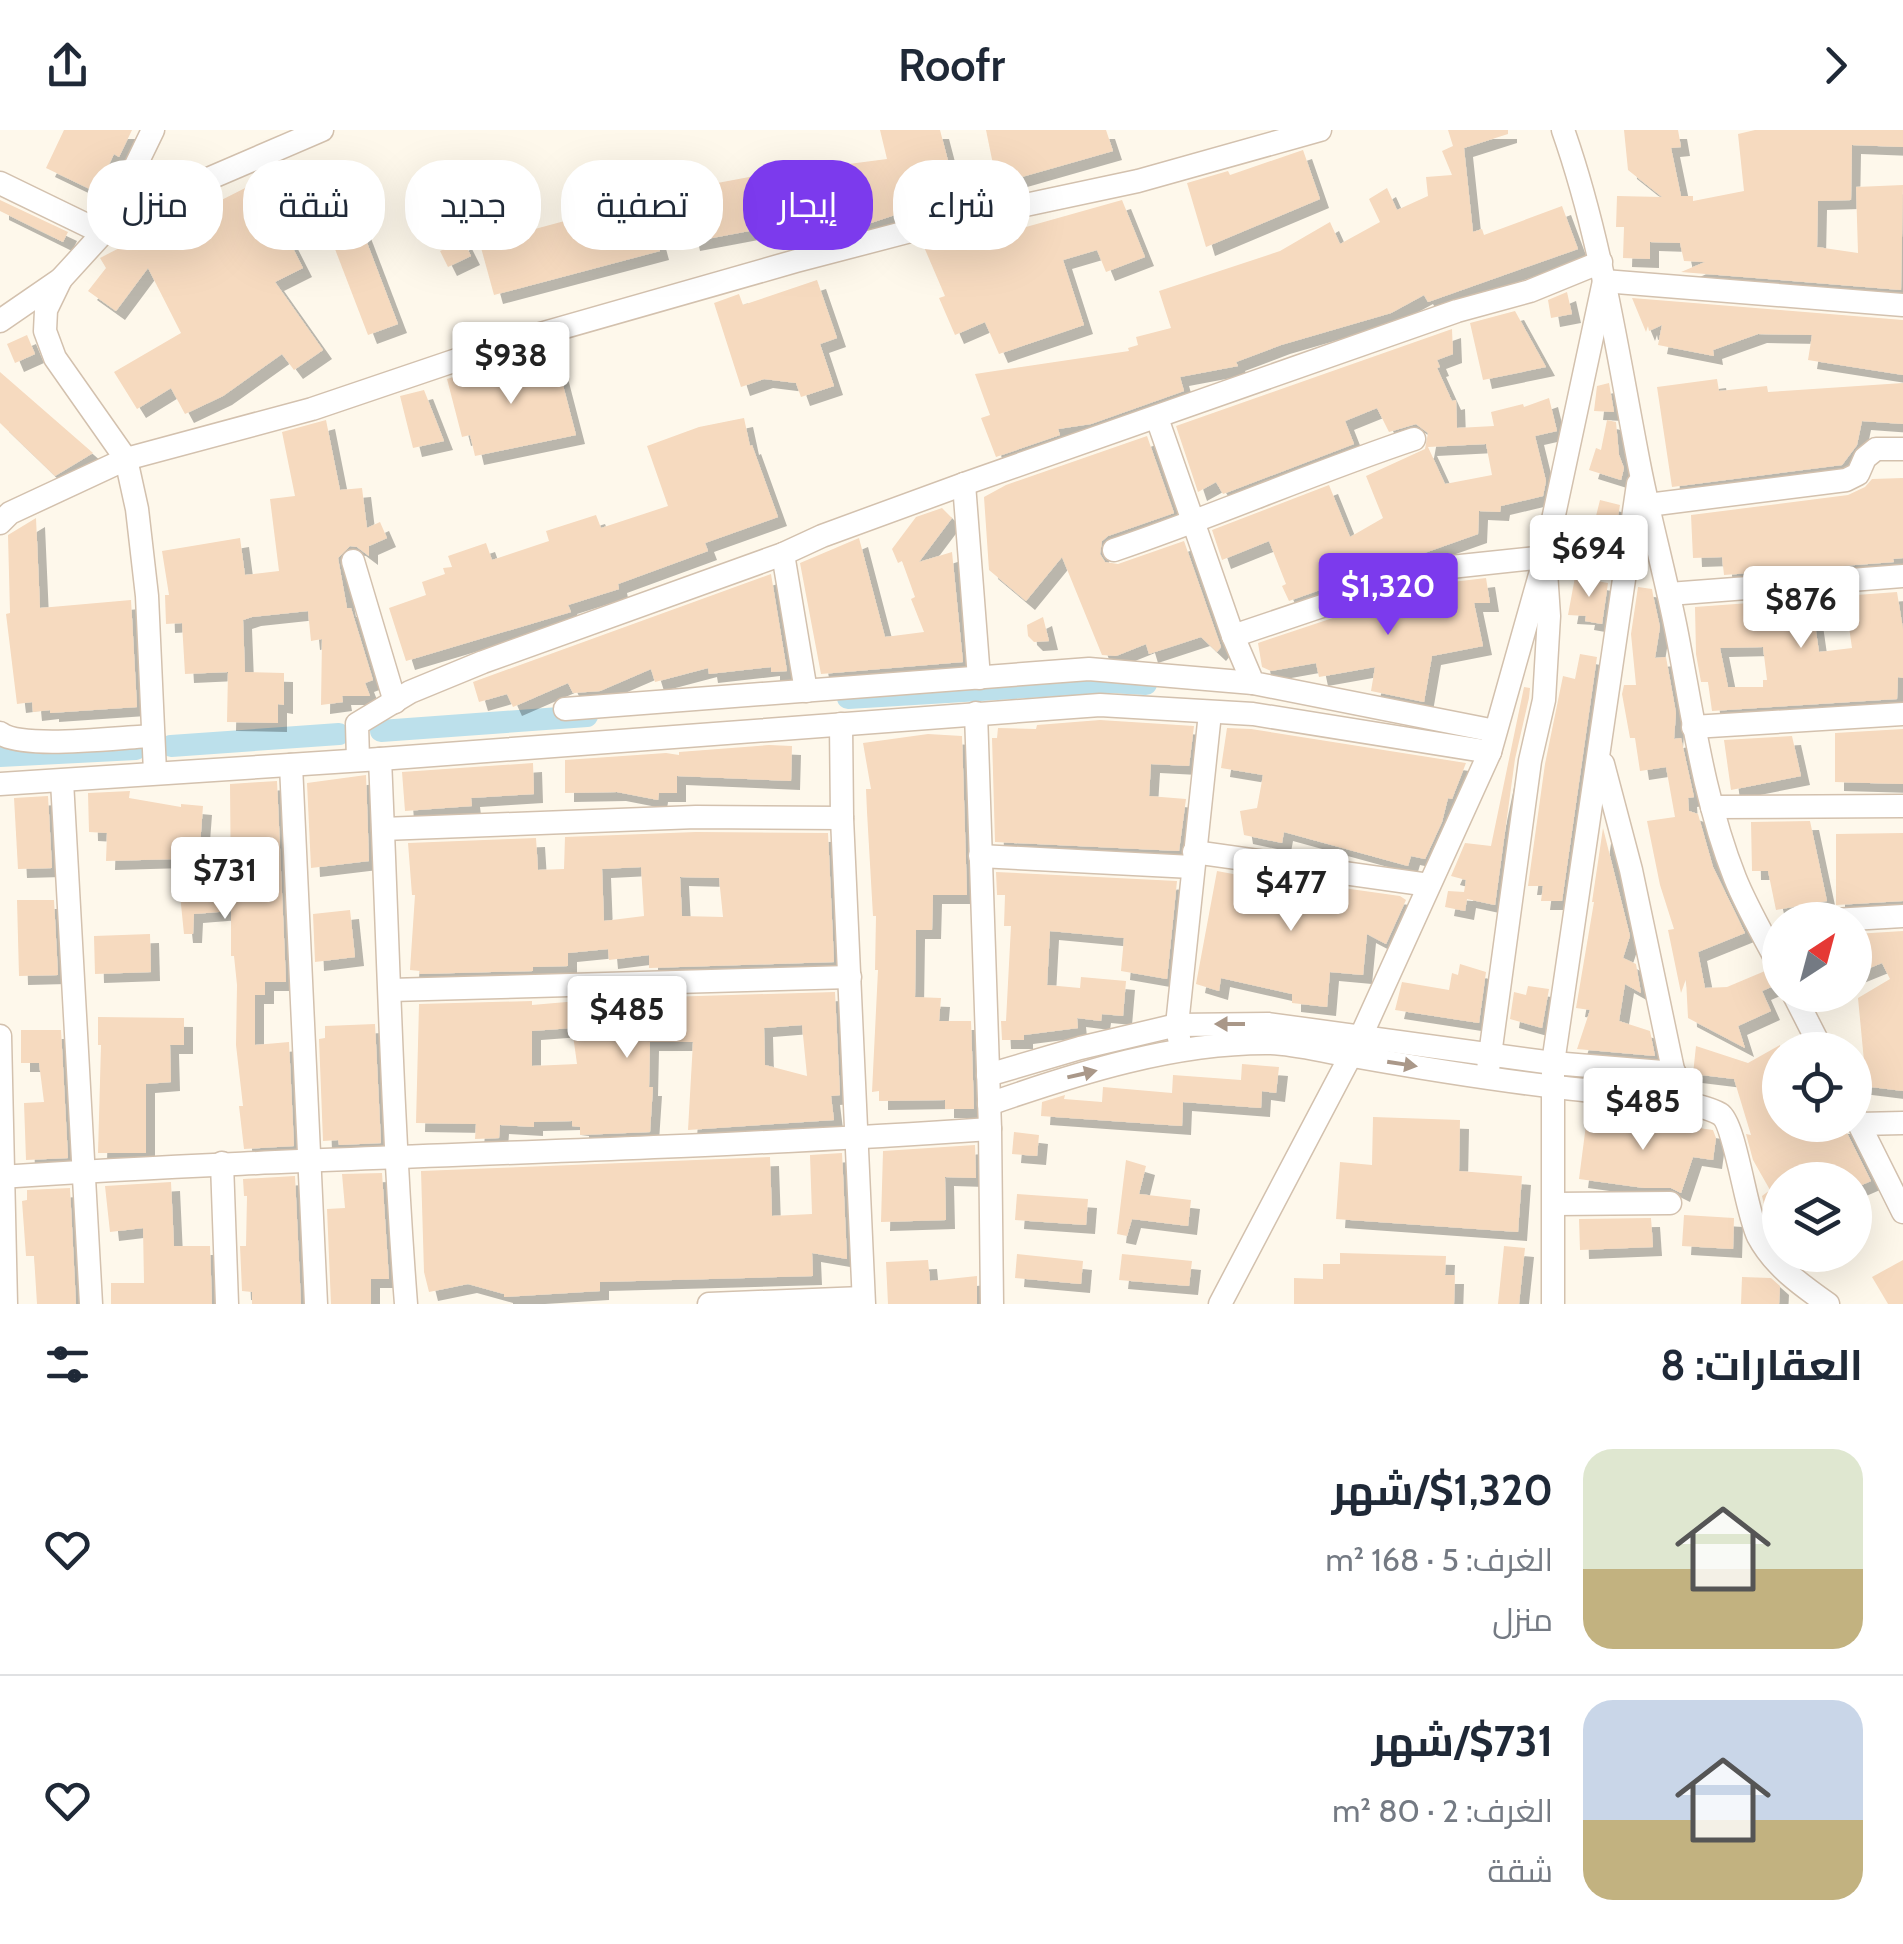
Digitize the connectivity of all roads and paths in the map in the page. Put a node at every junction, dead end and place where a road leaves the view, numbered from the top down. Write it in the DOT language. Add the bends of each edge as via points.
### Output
graph roads {
  1 [pos="153,130"];
  2 [pos="322,130"];
  3 [pos="1320,130"];
  4 [pos="1565,130"];
  5 [pos="138,160"];
  6 [pos="223,173"];
  7 [pos="0,183"];
  8 [pos="87,225"];
  9 [pos="88,250"];
  10 [pos="1602,272"];
  11 [pos="62,279"];
  12 [pos="1903,305"];
  13 [pos="0,321"];
  14 [pos="1157,418"];
  15 [pos="1414,439"];
  16 [pos="1903,449"];
  17 [pos="126,459"];
  18 [pos="1640,470"];
  19 [pos="964,484"];
  20 [pos="1648,504"];
  21 [pos="0,523"];
  22 [pos="1194,524"];
  23 [pos="1114,550"];
  24 [pos="783,554"];
  25 [pos="1544,557"];
  26 [pos="353,561"];
  27 [pos="1903,576"];
  28 [pos="1669,594"];
  29 [pos="1233,636"];
  30 [pos="979,678"];
  31 [pos="1253,682"];
  32 [pos="806,691"];
  33 [pos="395,702"];
  34 [pos="564,709"];
  35 [pos="976,712"];
  36 [pos="1210,713"];
  37 [pos="1903,714"];
  38 [pos="841,724"];
  39 [pos="1693,728"];
  40 [pos="0,733"];
  41 [pos="153,736"];
  42 [pos="1492,742"];
  43 [pos="1600,756"];
  44 [pos="369,759"];
  45 [pos="291,764"];
  46 [pos="155,772"];
  47 [pos="62,781"];
  48 [pos="0,784"];
  49 [pos="1903,806"];
  50 [pos="1712,807"];
  51 [pos="842,818"];
  52 [pos="383,829"];
  53 [pos="980,856"];
  54 [pos="1193,859"];
  55 [pos="1429,885"];
  56 [pos="1762,915"];
  57 [pos="1903,916"];
  58 [pos="1872,918"];
  59 [pos="850,977"];
  60 [pos="391,990"];
  61 [pos="1177,1024"];
  62 [pos="0,1036"];
  63 [pos="1296,1037"];
  64 [pos="1356,1046"];
  65 [pos="1181,1051"];
  66 [pos="1490,1053"];
  67 [pos="1554,1063"];
  68 [pos="1674,1073"];
  69 [pos="988,1075"];
  70 [pos="1487,1078"];
  71 [pos="1552,1087"];
  72 [pos="1678,1103"];
  73 [pos="989,1104"];
  74 [pos="1872,1121"];
  75 [pos="1903,1123"];
  76 [pos="990,1130"];
  77 [pos="856,1138"];
  78 [pos="1868,1142"];
  79 [pos="395,1156"];
  80 [pos="310,1159"];
  81 [pos="222,1163"];
  82 [pos="83,1172"];
  83 [pos="1,1176"];
  84 [pos="1670,1203"];
  85 [pos="1554,1204"];
  86 [pos="1903,1212"];
  87 [pos="864,1301"];
  88 [pos="6,1304"];
  89 [pos="91,1304"];
  90 [pos="227,1304"];
  91 [pos="316,1304"];
  92 [pos="406,1304"];
  93 [pos="709,1304"];
  94 [pos="992,1304"];
  95 [pos="1220,1304"];
  96 [pos="1553,1304"];
  97 [pos="1828,1304"];
  1 -- 5 [label="street"];
  2 -- 6 [label="street"];
  3 -- 17 [label="street" via="1138,181 796,260 498,346 312,409"];
  4 -- 10 [label="street"];
  7 -- 8 [label="street"];
  9 -- 11 [label="street"];
  10 -- 12 [label="street"];
  10 -- 14 [label="street" via="1458,311"];
  10 -- 18 [label="street"];
  10 -- 25 [label="street"];
  11 -- 13 [label="street"];
  11 -- 17 [label="street" via="46,310 45,331 82,400"];
  14 -- 19 [label="street"];
  14 -- 22 [label="street"];
  15 -- 22 [label="street"];
  16 -- 20 [label="street" via="1876,449 1846,480"];
  17 -- 21 [label="street"];
  17 -- 41 [label="street" via="145,579"];
  18 -- 20 [label="street"];
  18 -- 43 [label="street"];
  19 -- 24 [label="street"];
  19 -- 30 [label="street"];
  20 -- 28 [label="street"];
  22 -- 23 [label="street"];
  22 -- 29 [label="street"];
  24 -- 32 [label="street"];
  24 -- 33 [label="street" via="483,662"];
  25 -- 29 [label="street" via="1432,569"];
  25 -- 42 [label="street"];
  25 -- 66 [label="street" via="1544,700"];
  26 -- 33 [label="street"];
  27 -- 28 [label="street"];
  28 -- 39 [label="street"];
  29 -- 31 [label="street"];
  30 -- 31 [label="street" via="1090,669"];
  30 -- 32 [label="street"];
  31 -- 42 [label="street"];
  32 -- 34 [label="street"];
  33 -- 44 [label="street" via="357,724"];
  35 -- 36 [label="street" via="1100,705"];
  35 -- 38 [label="street"];
  35 -- 53 [label="street"];
  36 -- 42 [label="street"];
  36 -- 54 [label="street"];
  37 -- 39 [label="street"];
  38 -- 44 [label="street"];
  38 -- 51 [label="street"];
  39 -- 50 [label="street"];
  40 -- 41 [label="street" via="36,742"];
  41 -- 46 [label="street"];
  42 -- 55 [label="street"];
  43 -- 67 [label="street"];
  43 -- 68 [label="street"];
  44 -- 45 [label="street"];
  44 -- 52 [label="street"];
  45 -- 46 [label="street"];
  45 -- 80 [label="street"];
  46 -- 47 [label="street"];
  47 -- 48 [label="street"];
  47 -- 82 [label="street"];
  49 -- 50 [label="street"];
  50 -- 56 [label="street" via="1736,880"];
  51 -- 52 [label="street"];
  51 -- 59 [label="street"];
  52 -- 60 [label="street"];
  53 -- 54 [label="street"];
  53 -- 69 [label="street"];
  54 -- 55 [label="street"];
  54 -- 61 [label="street"];
  55 -- 64 [label="street"];
  57 -- 58 [label="street"];
  59 -- 60 [label="street"];
  59 -- 77 [label="street"];
  60 -- 79 [label="street"];
  63 -- 61 [label="street, one-way" via="1268,1024"];
  61 -- 65 [label="street"];
  61 -- 69 [label="street"];
  62 -- 83 [label="street"];
  63 -- 64 [label="street"];
  63 -- 65 [label="street"];
  64 -- 66 [label="street"];
  64 -- 70 [label="street, one-way"];
  64 -- 95 [label="street"];
  73 -- 65 [label="street, one-way"];
  66 -- 67 [label="street"];
  66 -- 70 [label="street"];
  67 -- 68 [label="street"];
  67 -- 71 [label="street"];
  68 -- 72 [label="street"];
  69 -- 73 [label="street"];
  70 -- 71 [label="street"];
  71 -- 72 [label="street"];
  71 -- 85 [label="street"];
  72 -- 97 [label="street" via="1726,1118 1760,1240 1780,1267"];
  73 -- 76 [label="street"];
  74 -- 75 [label="street"];
  76 -- 77 [label="street"];
  76 -- 94 [label="street"];
  77 -- 79 [label="street"];
  77 -- 87 [label="street"];
  78 -- 86 [label="street"];
  79 -- 80 [label="street"];
  79 -- 92 [label="street"];
  80 -- 81 [label="street"];
  80 -- 91 [label="street"];
  81 -- 82 [label="street"];
  81 -- 90 [label="street"];
  82 -- 83 [label="street"];
  82 -- 89 [label="street"];
  83 -- 88 [label="street"];
  84 -- 85 [label="street"];
  85 -- 96 [label="street"];
  87 -- 93 [label="street"];
}
